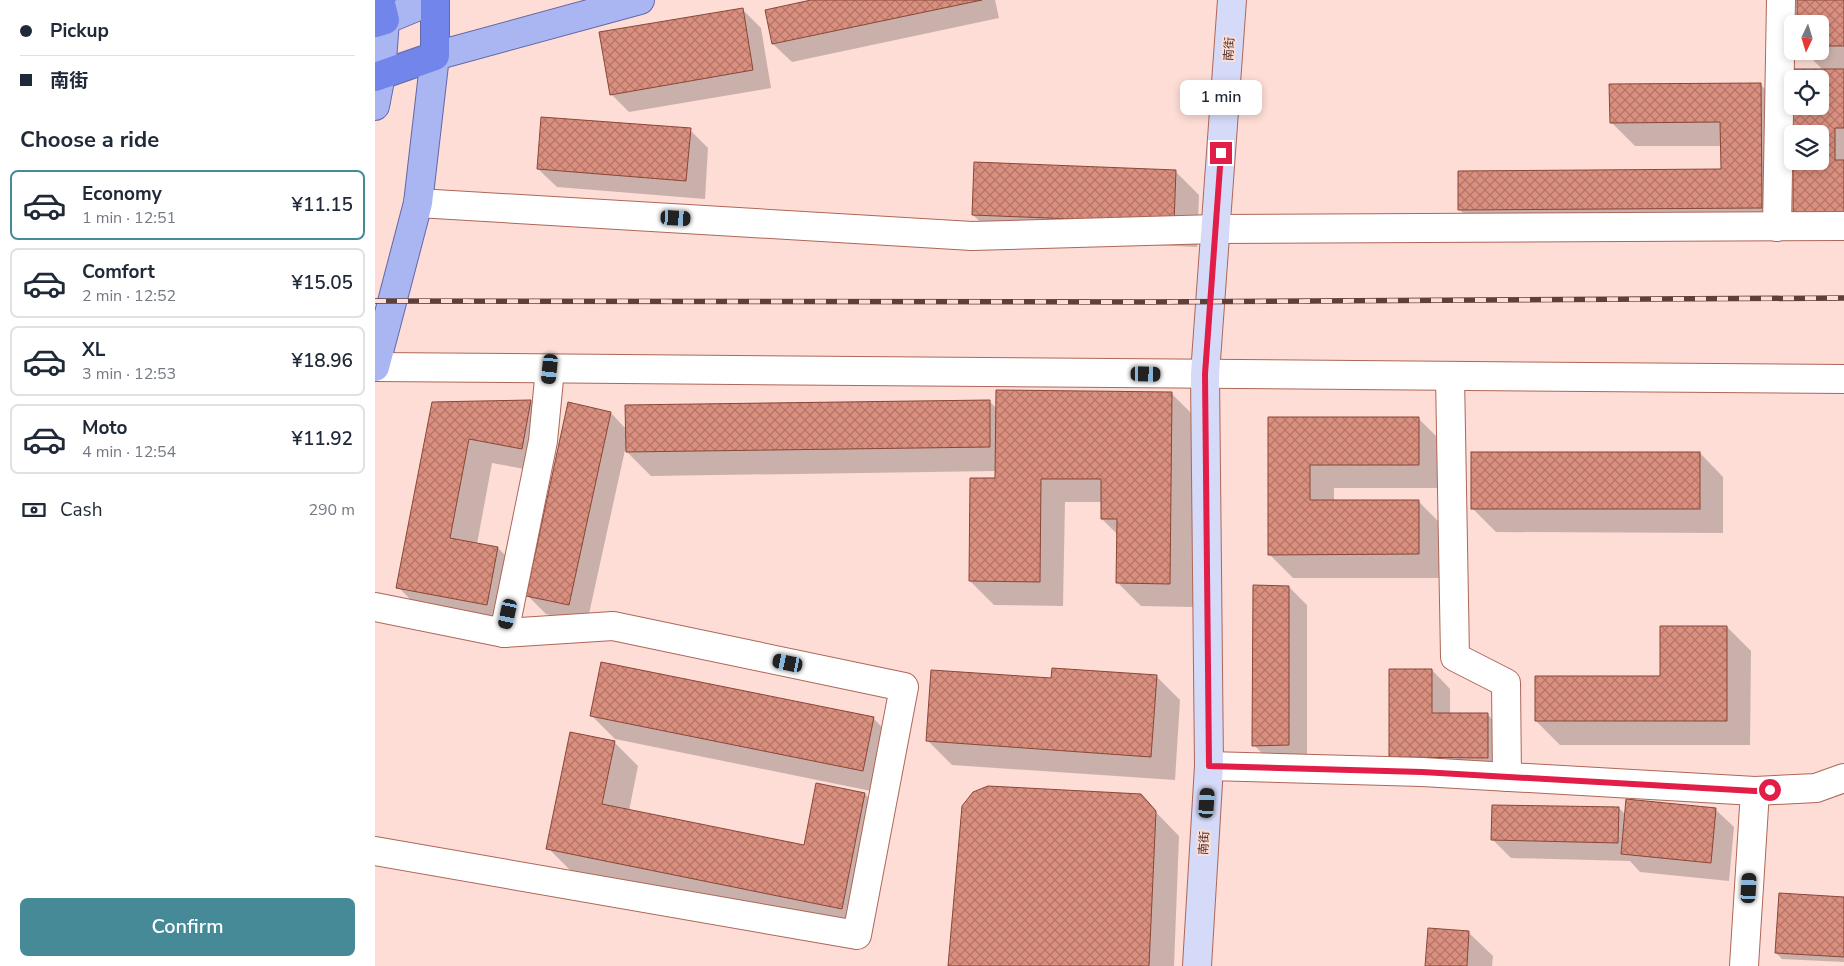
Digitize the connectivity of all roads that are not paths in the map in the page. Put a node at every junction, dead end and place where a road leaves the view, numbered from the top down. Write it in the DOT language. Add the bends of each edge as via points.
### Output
graph roads {
  1 [pos="434,0"];
  2 [pos="640,0"];
  3 [pos="1232,0"];
  4 [pos="1781,0"];
  5 [pos="380,14"];
  6 [pos="435,56"];
  7 [pos="378,76"];
  8 [pos="375,106"];
  9 [pos="418,203"];
  10 [pos="1844,226"];
  11 [pos="1777,227"];
  12 [pos="1216,229"];
  13 [pos="375,367"];
  14 [pos="550,369"];
  15 [pos="1205,374"];
  16 [pos="1449,376"];
  17 [pos="1844,379"];
  18 [pos="375,607"];
  19 [pos="504,633"];
  20 [pos="1209,766"];
  21 [pos="1507,777"];
  22 [pos="1844,778"];
  23 [pos="1755,791"];
  24 [pos="375,850"];
  25 [pos="1197,966"];
  26 [pos="1744,966"];
  1 -- 5 [label="main road"];
  1 -- 6 [label="highway"];
  2 -- 6 [label="main road"];
  3 -- 12 [label="street, 南街"];
  4 -- 11 [label="street"];
  5 -- 7 [label="main road"];
  6 -- 7 [label="highway"];
  6 -- 9 [label="main road"];
  7 -- 8 [label="main road"];
  9 -- 12 [label="street" via="972,236"];
  9 -- 13 [label="main road"];
  10 -- 11 [label="street"];
  11 -- 12 [label="street"];
  12 -- 15 [label="street, 南街"];
  13 -- 14 [label="street"];
  14 -- 15 [label="street"];
  14 -- 19 [label="street" via="543,442"];
  15 -- 16 [label="street"];
  15 -- 20 [label="street, 南街"];
  16 -- 17 [label="street"];
  16 -- 21 [label="street" via="1455,657 1506,682"];
  18 -- 19 [label="street"];
  19 -- 24 [label="street" via="613,626 904,687 857,935"];
  20 -- 21 [label="street"];
  20 -- 25 [label="street, 南街"];
  21 -- 23 [label="street"];
  22 -- 23 [label="street" via="1816,788"];
  23 -- 26 [label="street"];
}
